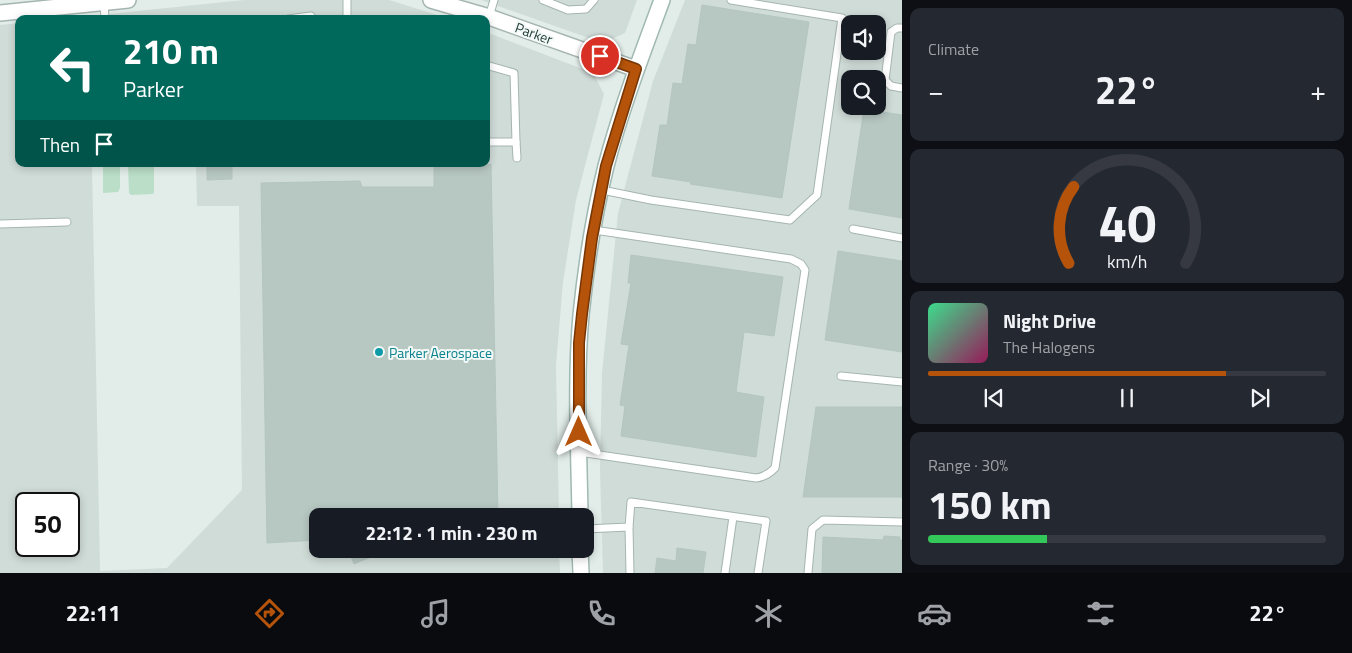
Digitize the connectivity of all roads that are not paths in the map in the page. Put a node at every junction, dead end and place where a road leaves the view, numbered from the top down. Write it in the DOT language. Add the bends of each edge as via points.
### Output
graph roads {
  1 [pos="128,0"];
  2 [pos="347,0"];
  3 [pos="431,0"];
  4 [pos="494,0"];
  5 [pos="543,0"];
  6 [pos="594,0"];
  7 [pos="662,0"];
  8 [pos="731,0"];
  9 [pos="104,1"];
  10 [pos="0,13"];
  11 [pos="105,15"];
  12 [pos="347,15"];
  13 [pos="485,15"];
  14 [pos="489,15"];
  15 [pos="490,16"];
  16 [pos="902,28"];
  17 [pos="490,66"];
  18 [pos="636,69"];
  19 [pos="902,88"];
  20 [pos="490,142"];
  21 [pos="516,142"];
  22 [pos="517,158"];
  23 [pos="602,190"];
  24 [pos="67,222"];
  25 [pos="0,224"];
  26 [pos="854,229"];
  27 [pos="594,230"];
  28 [pos="902,238"];
  29 [pos="841,376"];
  30 [pos="902,382"];
  31 [pos="579,452"];
  32 [pos="580,508"];
  33 [pos="733,517"];
  34 [pos="902,522"];
  35 [pos="629,527"];
  36 [pos="594,529"];
  37 [pos="580,558"];
  38 [pos="581,573"];
  39 [pos="630,573"];
  40 [pos="725,573"];
  41 [pos="758,573"];
  42 [pos="808,573"];
  1 -- 9 [label="main road"];
  2 -- 12 [label="lane"];
  3 -- 13 [label="main road, Parker"];
  4 -- 14 [label="lane"];
  5 -- 6 [label="lane" via="568,10 586,9"];
  7 -- 18 [label="main road"];
  8 -- 23 [label="lane" via="842,18 817,195 790,220"];
  9 -- 10 [label="main road"];
  9 -- 11 [label="lane"];
  15 -- 18 [label="main road, Parker"];
  16 -- 19 [label="lane" via="891,32 885,80 891,86"];
  17 -- 21 [label="lane" via="514,73"];
  18 -- 23 [label="main road" via="606,166"];
  20 -- 21 [label="lane"];
  21 -- 22 [label="lane"];
  23 -- 27 [label="main road"];
  24 -- 25 [label="lane"];
  26 -- 28 [label="lane"];
  27 -- 31 [label="main road" via="579,343"];
  27 -- 31 [label="lane" via="791,259 805,270 775,468 771,473 756,478"];
  29 -- 30 [label="lane"];
  31 -- 32 [label="main road"];
  33 -- 35 [label="lane" via="631,502"];
  33 -- 40 [label="lane"];
  33 -- 41 [label="lane" via="766,521"];
  34 -- 42 [label="lane" via="823,520 812,529"];
  35 -- 36 [label="lane"];
  35 -- 39 [label="lane"];
  37 -- 38 [label="main road"];
}
